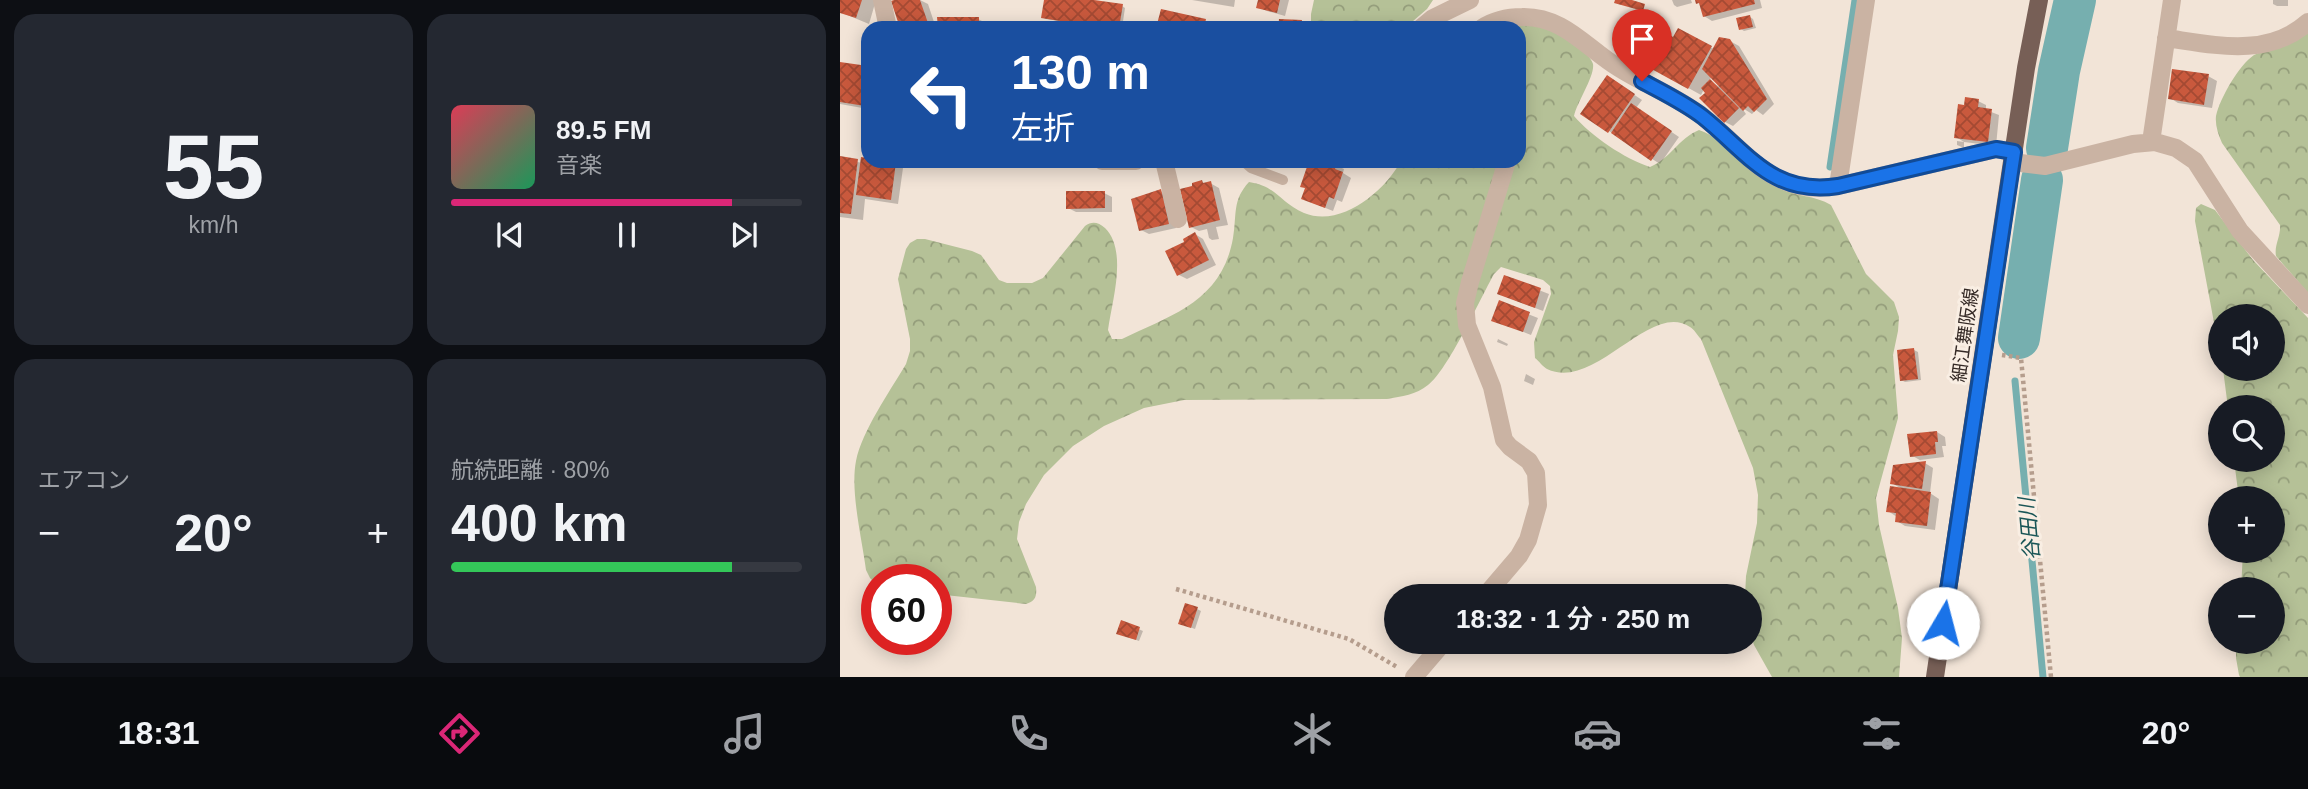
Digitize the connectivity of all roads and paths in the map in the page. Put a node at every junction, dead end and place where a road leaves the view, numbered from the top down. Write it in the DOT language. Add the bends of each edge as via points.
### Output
graph roads {
  1 [pos="883,0"];
  2 [pos="1470,0"];
  3 [pos="1866,0"];
  4 [pos="2039,0"];
  5 [pos="2172,0"];
  6 [pos="887,21"];
  7 [pos="1429,21"];
  8 [pos="1496,21"];
  9 [pos="2308,22"];
  10 [pos="2166,38"];
  11 [pos="2151,142"];
  12 [pos="2013,157"];
  13 [pos="1166,168"];
  14 [pos="1253,168"];
  15 [pos="1505,168"];
  16 [pos="1283,180"];
  17 [pos="1838,186"];
  18 [pos="1178,219"];
  19 [pos="2308,305"];
  20 [pos="2021,358"];
  21 [pos="1495,584"];
  22 [pos="1176,589"];
  23 [pos="1430,654"];
  24 [pos="1408,674"];
  25 [pos="1935,677"];
  26 [pos="2051,677"];
  1 -- 6 [label="street"];
  2 -- 7 [label="street"];
  3 -- 17 [label="street"];
  4 -- 12 [label="main road, 細江舞阪線"];
  5 -- 10 [label="street"];
  8 -- 17 [label="street" via="1534,17 1556,22 1621,70 1694,110 1784,183 1811,189"];
  9 -- 10 [label="street" via="2273,42 2246,48"];
  10 -- 11 [label="street"];
  11 -- 12 [label="street" via="2045,166"];
  11 -- 19 [label="street" via="2176,148 2195,161 2240,230"];
  12 -- 17 [label="street" via="1996,149"];
  12 -- 25 [label="main road, 細江舞阪線"];
  13 -- 18 [label="street"];
  14 -- 16 [label="lane"];
  15 -- 21 [label="street" via="1470,282 1465,303 1467,325 1492,387 1504,440 1535,472 1538,505 1523,548"];
  20 -- 26 [label="path"];
  22 -- 24 [label="path" via="1349,639"];
  23 -- 24 [label="street"];
}
